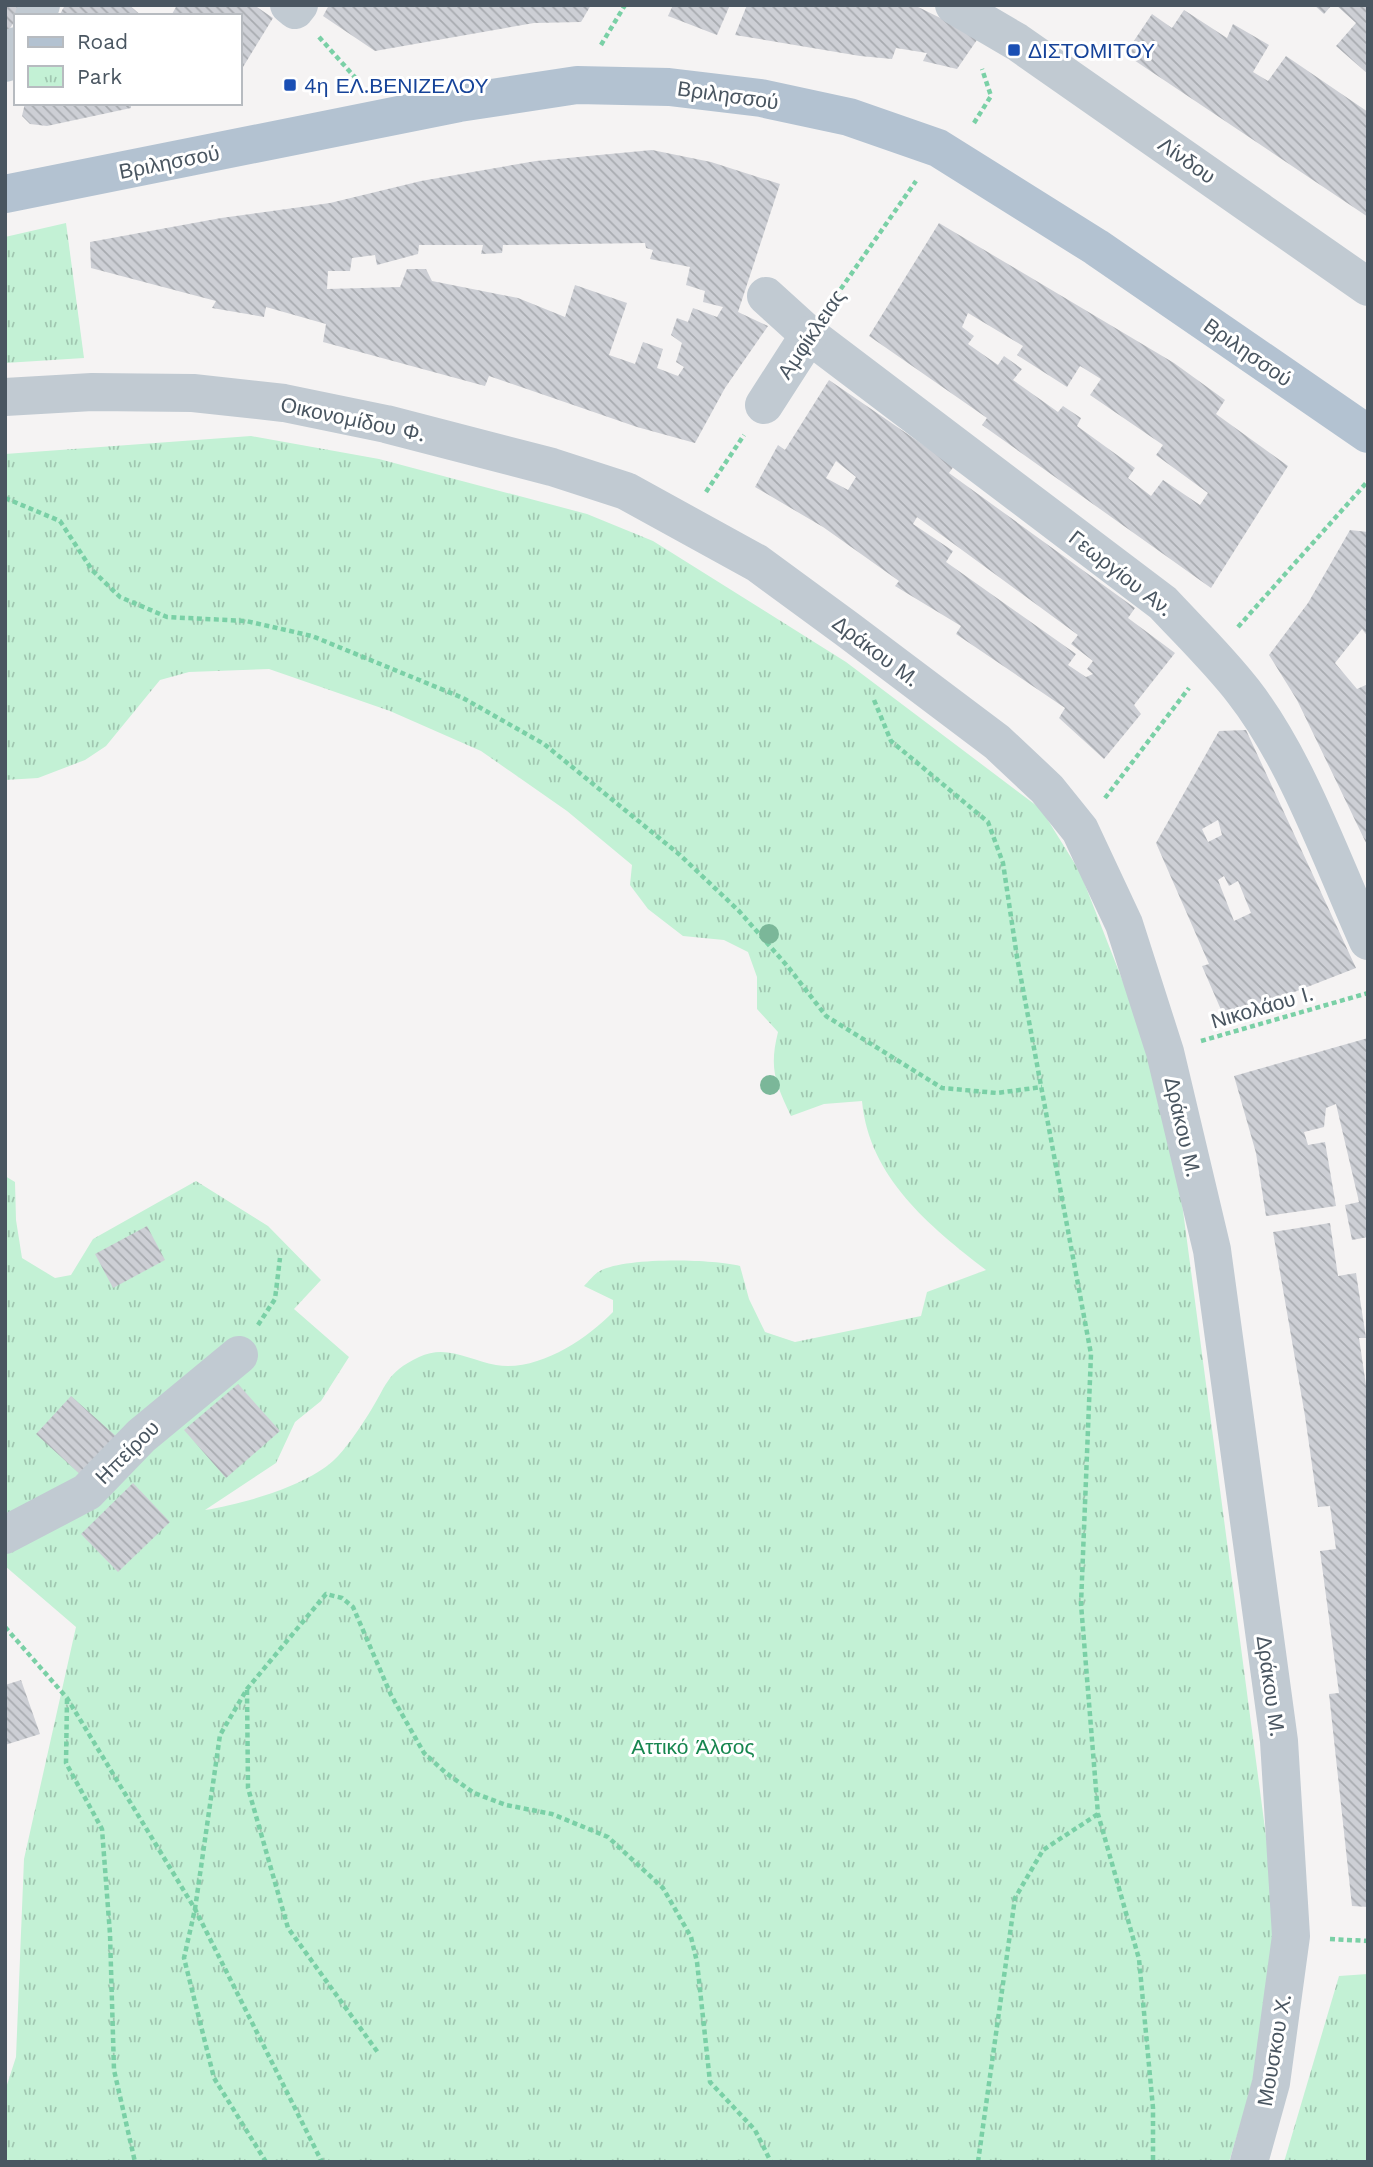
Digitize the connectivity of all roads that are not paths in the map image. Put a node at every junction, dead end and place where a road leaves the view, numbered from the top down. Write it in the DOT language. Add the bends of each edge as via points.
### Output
graph roads {
  1 [pos="954,5"];
  2 [pos="5,194"];
  3 [pos="1368,287"];
  4 [pos="766,296"];
  5 [pos="809,335"];
  6 [pos="5,397"];
  7 [pos="764,405"];
  8 [pos="1368,434"];
  9 [pos="687,522"];
  10 [pos="1368,941"];
  11 [pos="239,1355"];
  12 [pos="5,1535"];
  13 [pos="1291,1936"];
  14 [pos="1249,2162"];
  1 -- 3 [label="street, Λίνδου" via="1012,38"];
  2 -- 8 [label="main road, Βριλησσού" via="459,103 577,85 669,87 761,98 849,117 945,153 1096,247"];
  4 -- 5 [label="street, Γεωργίου Αν."];
  5 -- 7 [label="street, Αμφίκλειας"];
  5 -- 10 [label="street, Γεωργίου Αν." via="1163,603 1213,656 1244,692 1283,754"];
  6 -- 9 [label="street, Οικονομίδου Φ." via="193,393 284,403 552,467 626,491"];
  9 -- 13 [label="street, Δράκου Μ." via="757,563 997,742 1047,789 1080,830 1124,924 1165,1052 1212,1250 1279,1741"];
  11 -- 12 [label="street, Ηπείρου" via="141,1436 87,1492"];
  13 -- 14 [label="street, Μουσκου Χ." via="1271,2083"];
}
